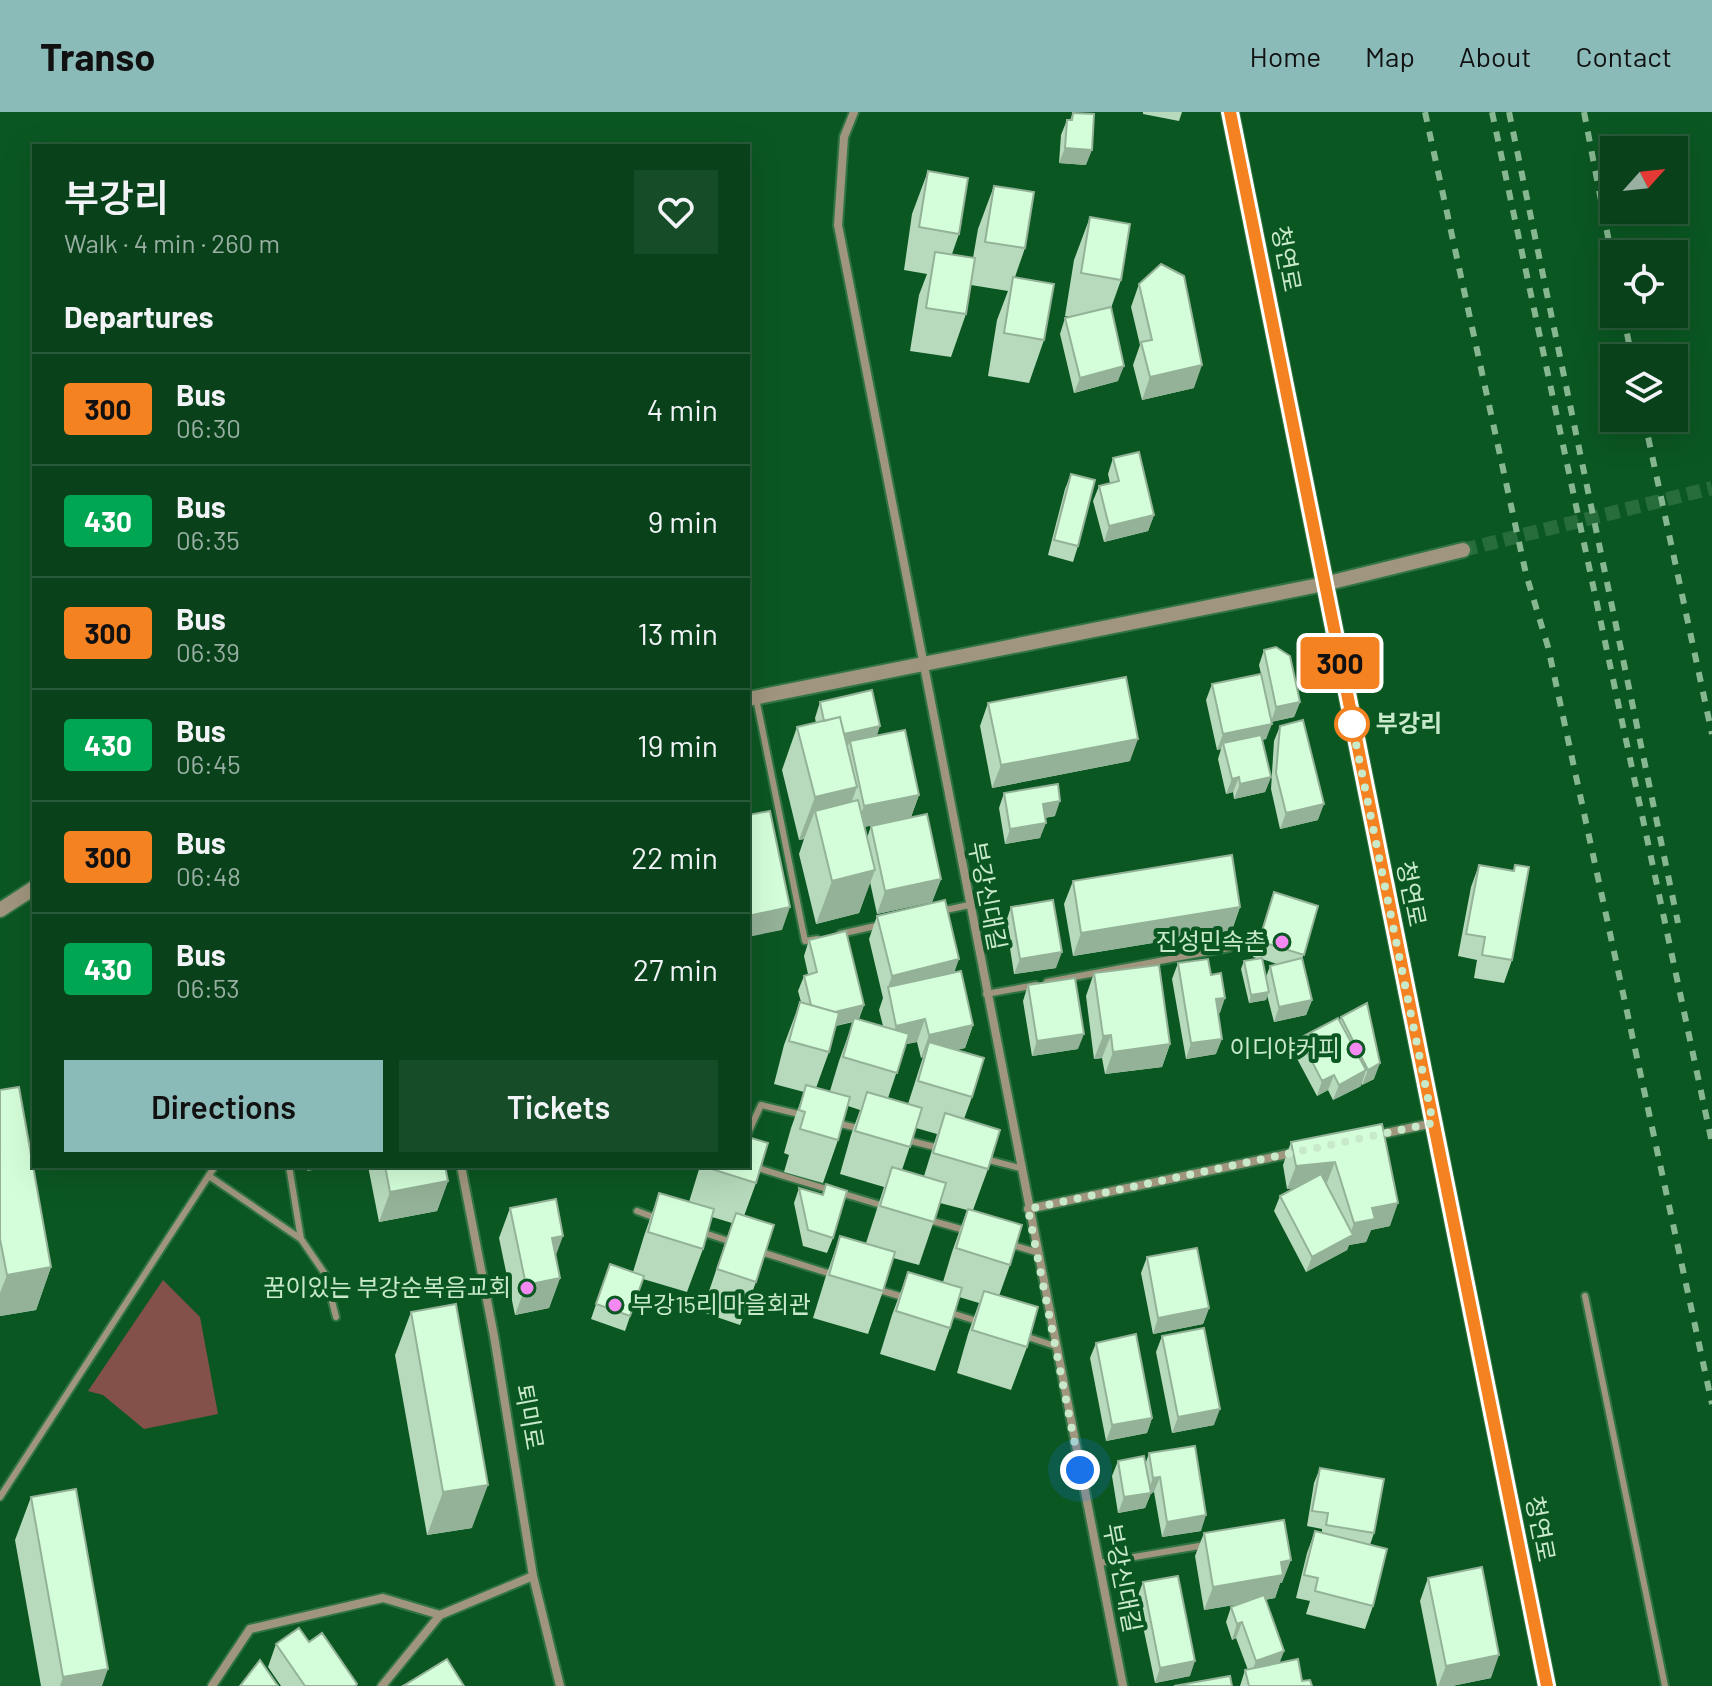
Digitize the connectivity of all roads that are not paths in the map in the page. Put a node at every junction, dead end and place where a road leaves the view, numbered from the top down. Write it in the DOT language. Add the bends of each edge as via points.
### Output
graph roads {
  1 [pos="854,112"];
  2 [pos="1230,112"];
  3 [pos="1463,550"];
  4 [pos="1324,584"];
  5 [pos="922,666"];
  6 [pos="752,698"];
  7 [pos="32,889"];
  8 [pos="969,905"];
  9 [pos="0,910"];
  10 [pos="939,912"];
  11 [pos="894,922"];
  12 [pos="834,935"];
  13 [pos="819,938"];
  14 [pos="1229,948"];
  15 [pos="986,994"];
  16 [pos="807,1116"];
  17 [pos="822,1120"];
  18 [pos="1433,1123"];
  19 [pos="750,1129"];
  20 [pos="868,1131"];
  21 [pos="1371,1136"];
  22 [pos="898,1138"];
  23 [pos="944,1149"];
  24 [pos="1308,1150"];
  25 [pos="974,1157"];
  26 [pos="750,1166"];
  27 [pos="214,1168"];
  28 [pos="289,1168"];
  29 [pos="461,1168"];
  30 [pos="1020,1168"];
  31 [pos="209,1176"];
  32 [pos="1028,1209"];
  33 [pos="637,1211"];
  34 [pos="900,1211"];
  35 [pos="915,1215"];
  36 [pos="667,1221"];
  37 [pos="696,1231"];
  38 [pos="976,1234"];
  39 [pos="301,1239"];
  40 [pos="1006,1243"];
  41 [pos="741,1245"];
  42 [pos="756,1250"];
  43 [pos="1036,1252"];
  44 [pos="846,1279"];
  45 [pos="861,1284"];
  46 [pos="1585,1296"];
  47 [pos="906,1298"];
  48 [pos="936,1308"];
  49 [pos="336,1317"];
  50 [pos="996,1327"];
  51 [pos="1011,1332"];
  52 [pos="1055,1346"];
  53 [pos="0,1497"];
  54 [pos="1209,1544"];
  55 [pos="1099,1563"];
  56 [pos="533,1576"];
  57 [pos="440,1615"];
  58 [pos="212,1686"];
  59 [pos="382,1686"];
  60 [pos="560,1686"];
  61 [pos="1123,1686"];
  62 [pos="1547,1686"];
  63 [pos="1665,1686"];
  1 -- 5 [label="street, 부강신대길" via="844,137 838,225"];
  2 -- 4 [label="main road, 청연로"];
  3 -- 4 [label="street"];
  4 -- 5 [label="street"];
  4 -- 18 [label="main road, 청연로"];
  5 -- 6 [label="street"];
  5 -- 8 [label="street, 부강신대길"];
  6 -- 13 [label="lane" via="805,941"];
  7 -- 9 [label="street"];
  8 -- 10 [label="lane"];
  8 -- 15 [label="street, 부강신대길"];
  11 -- 12 [label="lane"];
  14 -- 15 [label="lane"];
  15 -- 30 [label="street, 부강신대길"];
  16 -- 19 [label="lane" via="761,1105"];
  17 -- 20 [label="lane"];
  18 -- 21 [label="street"];
  18 -- 62 [label="main road, 청연로"];
  22 -- 23 [label="lane"];
  24 -- 32 [label="street"];
  25 -- 30 [label="lane"];
  26 -- 34 [label="lane"];
  27 -- 31 [label="lane"];
  28 -- 39 [label="lane"];
  29 -- 56 [label="street, 퇴미로"];
  30 -- 32 [label="street, 부강신대길"];
  31 -- 39 [label="lane"];
  31 -- 53 [label="lane"];
  32 -- 43 [label="street, 부강신대길"];
  33 -- 36 [label="lane"];
  35 -- 38 [label="lane"];
  37 -- 41 [label="lane"];
  39 -- 49 [label="lane" via="325,1274"];
  40 -- 43 [label="lane"];
  42 -- 44 [label="lane"];
  43 -- 52 [label="street, 부강신대길"];
  45 -- 47 [label="lane"];
  46 -- 63 [label="lane"];
  48 -- 50 [label="lane"];
  51 -- 52 [label="lane"];
  52 -- 55 [label="street, 부강신대길"];
  54 -- 55 [label="lane"];
  55 -- 61 [label="street, 부강신대길"];
  56 -- 57 [label="street"];
  56 -- 60 [label="street"];
  57 -- 58 [label="street" via="383,1598 250,1629"];
  57 -- 59 [label="street"];
}
